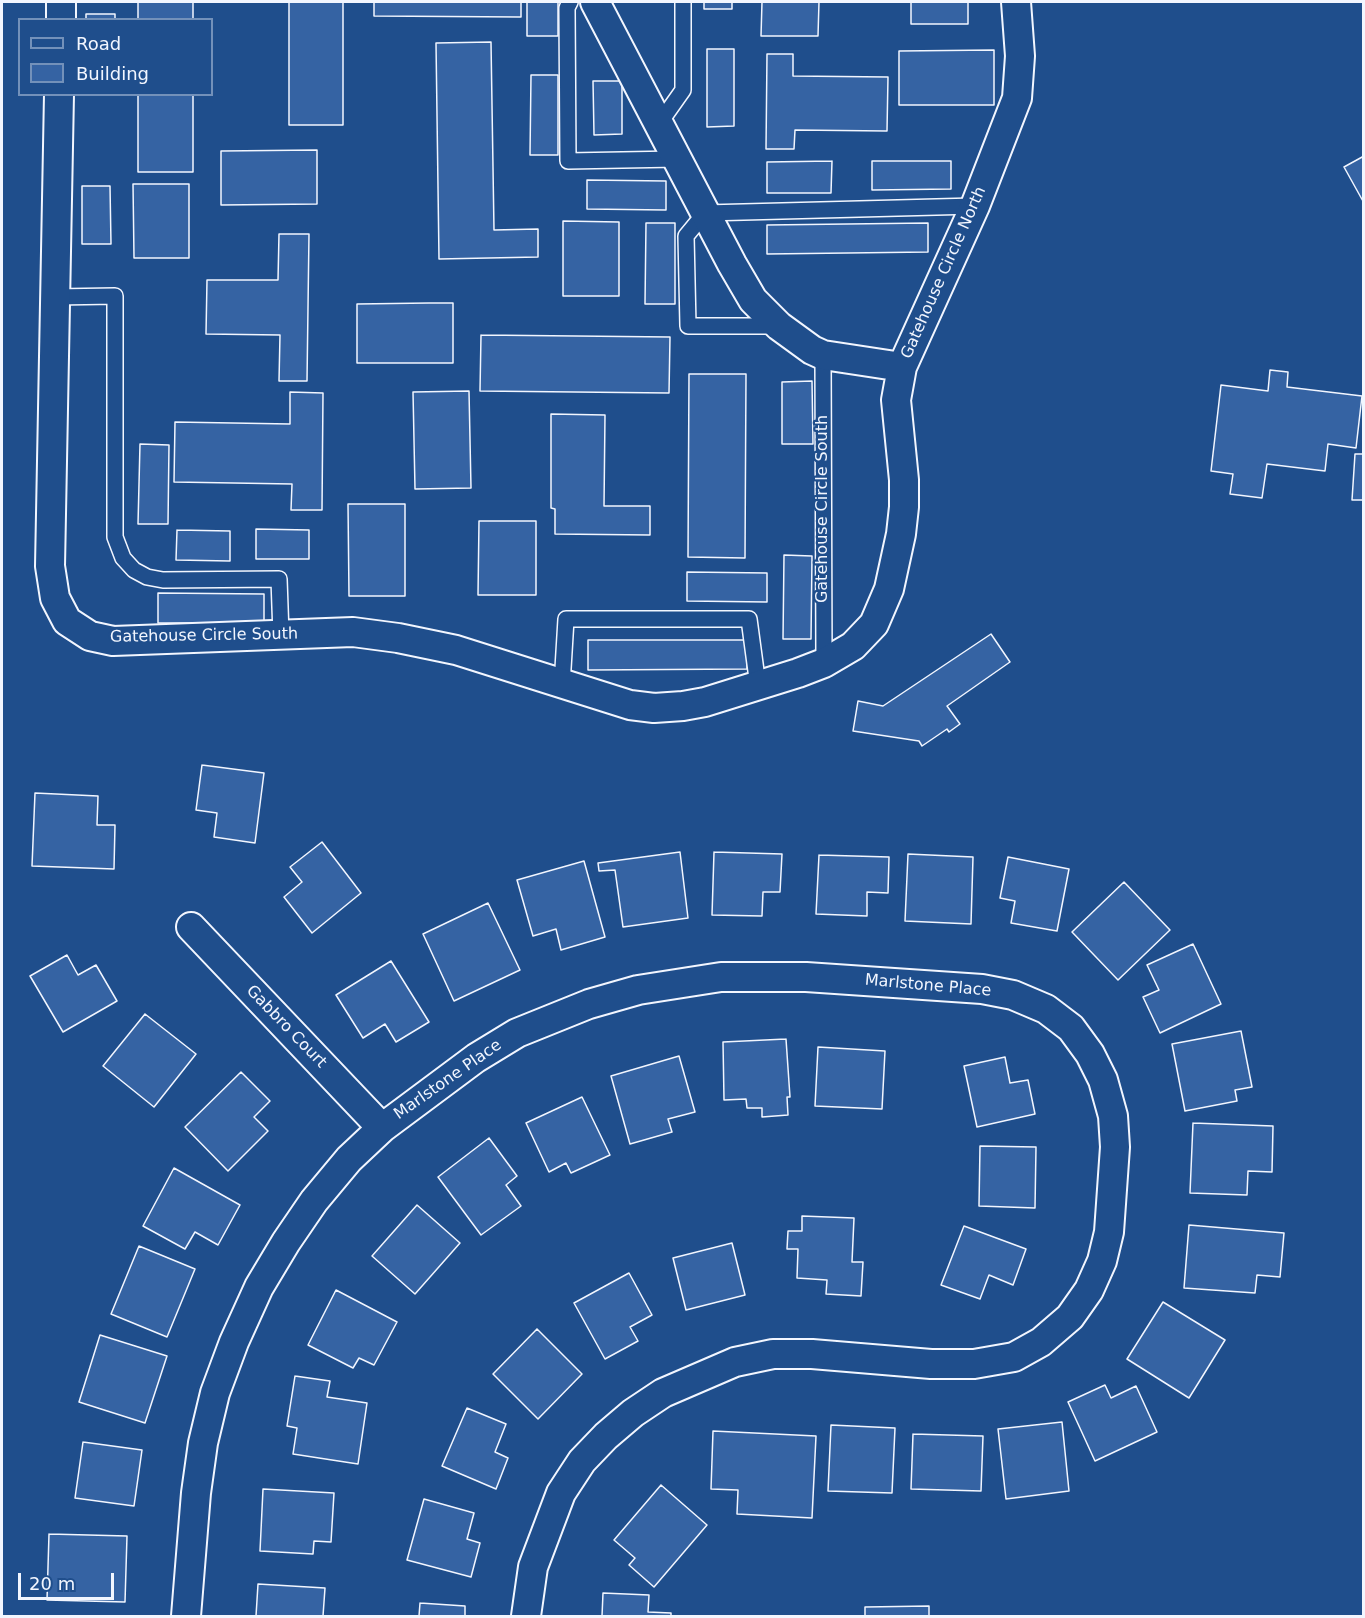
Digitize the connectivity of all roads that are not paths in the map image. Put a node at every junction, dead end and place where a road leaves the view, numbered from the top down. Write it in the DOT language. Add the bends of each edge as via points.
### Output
graph roads {
  1 [pos="61,2"];
  2 [pos="570,2"];
  3 [pos="595,2"];
  4 [pos="684,2"];
  5 [pos="1016,2"];
  6 [pos="61,18"];
  7 [pos="59,96"];
  8 [pos="659,124"];
  9 [pos="677,159"];
  10 [pos="975,206"];
  11 [pos="705,213"];
  12 [pos="55,297"];
  13 [pos="779,326"];
  14 [pos="823,355"];
  15 [pos="902,367"];
  16 [pos="281,635"];
  17 [pos="824,663"];
  18 [pos="562,685"];
  19 [pos="758,686"];
  20 [pos="191,927"];
  21 [pos="382,1128"];
  22 [pos="186,1617"];
  23 [pos="526,1617"];
  1 -- 6 [label="street"];
  2 -- 9 [label="lane" via="568,160"];
  3 -- 8 [label="street, Gatehouse Circle North"];
  4 -- 8 [label="lane" via="683,90"];
  5 -- 10 [label="street, Gatehouse Circle North" via="1020,56 1017,98"];
  7 -- 12 [label="street, Gatehouse Circle South"];
  8 -- 9 [label="street, Gatehouse Circle North"];
  9 -- 11 [label="street, Gatehouse Circle North"];
  10 -- 11 [label="lane"];
  10 -- 15 [label="street, Gatehouse Circle North"];
  11 -- 13 [label="street, Gatehouse Circle North" via="753,300"];
  11 -- 13 [label="lane" via="686,236 688,326"];
  12 -- 16 [label="lane" via="115,296 115,537 123,558 134,570 163,580 279,579"];
  12 -- 16 [label="street, Gatehouse Circle South" via="50,566 55,598 67,621 90,636 113,641"];
  13 -- 14 [label="street, Gatehouse Circle North"];
  14 -- 15 [label="street, Gatehouse Circle North"];
  14 -- 17 [label="lane, Gatehouse Circle South"];
  15 -- 17 [label="street, Gatehouse Circle South" via="896,400 904,507 889,589 874,624 853,646"];
  16 -- 18 [label="street, Gatehouse Circle South" via="353,632 398,638 456,651"];
  17 -- 19 [label="street, Gatehouse Circle South"];
  18 -- 19 [label="street, Gatehouse Circle South" via="654,708 705,702"];
  18 -- 19 [label="lane" via="566,619 749,619"];
  20 -- 21 [label="street, Gabbro Court"];
  21 -- 22 [label="street, Marlstone Place" via="349,1159 314,1201 259,1287 234,1342 215,1393 203,1443"];
  21 -- 23 [label="street, Marlstone Place" via="467,1064 517,1033 589,1004 638,990 721,977 806,976 982,988 1014,995 1046,1009 1071,1028 1104,1080 1113,1116 1115,1147 1109,1232 1089,1290 1070,1317 1041,1342 1014,1357 974,1364 931,1364 773,1354 735,1362 663,1393 606,1436 582,1461 561,1493 533,1567"];
}
